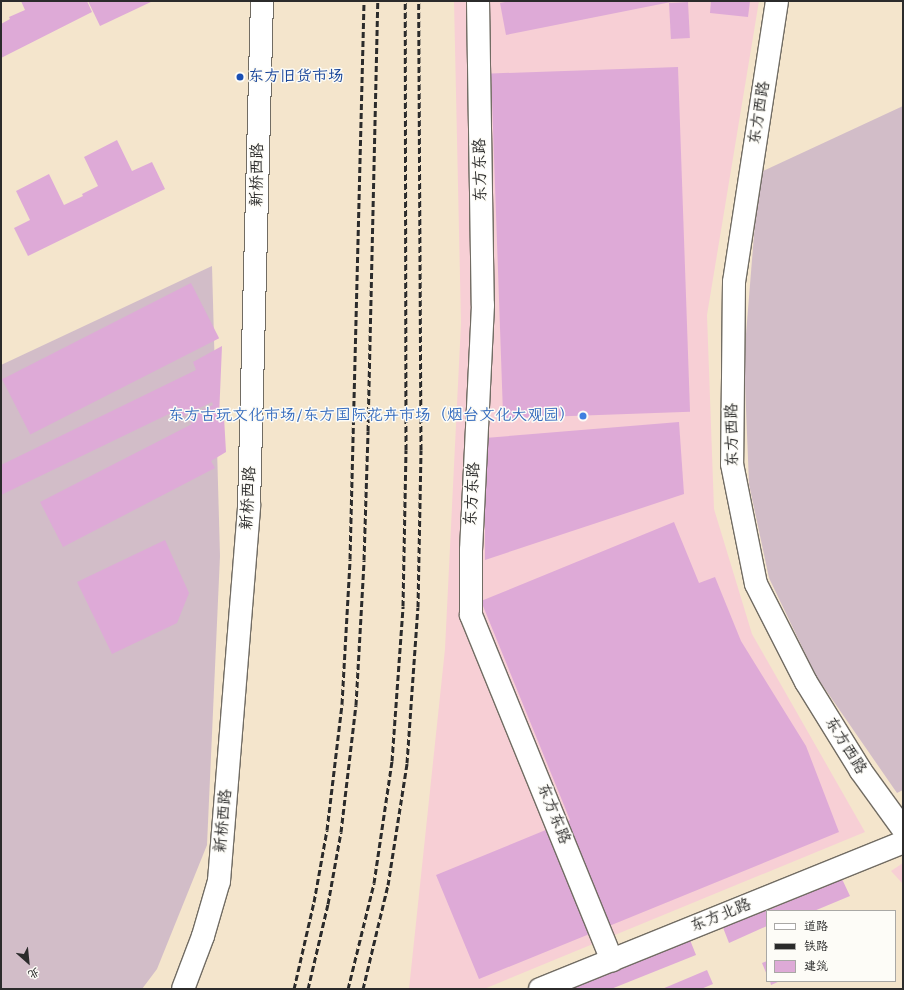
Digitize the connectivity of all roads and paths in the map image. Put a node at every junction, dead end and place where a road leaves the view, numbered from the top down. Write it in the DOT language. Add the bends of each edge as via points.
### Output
graph roads {
  1 [pos="262,1"];
  2 [pos="478,1"];
  3 [pos="778,1"];
  4 [pos="903,829"];
  5 [pos="903,842"];
  6 [pos="612,960"];
  7 [pos="183,989"];
  8 [pos="540,989"];
  1 -- 7 [label="street, 新桥西路" via="249,506 219,881 203,936"];
  2 -- 6 [label="street, 东方东路" via="483,305 471,550 471,615"];
  3 -- 4 [label="street, 东方西路" via="734,282 732,464 756,584 806,682 860,771"];
  5 -- 6 [label="street, 东方北路"];
  6 -- 8 [label="street, 东方北路"];
}
